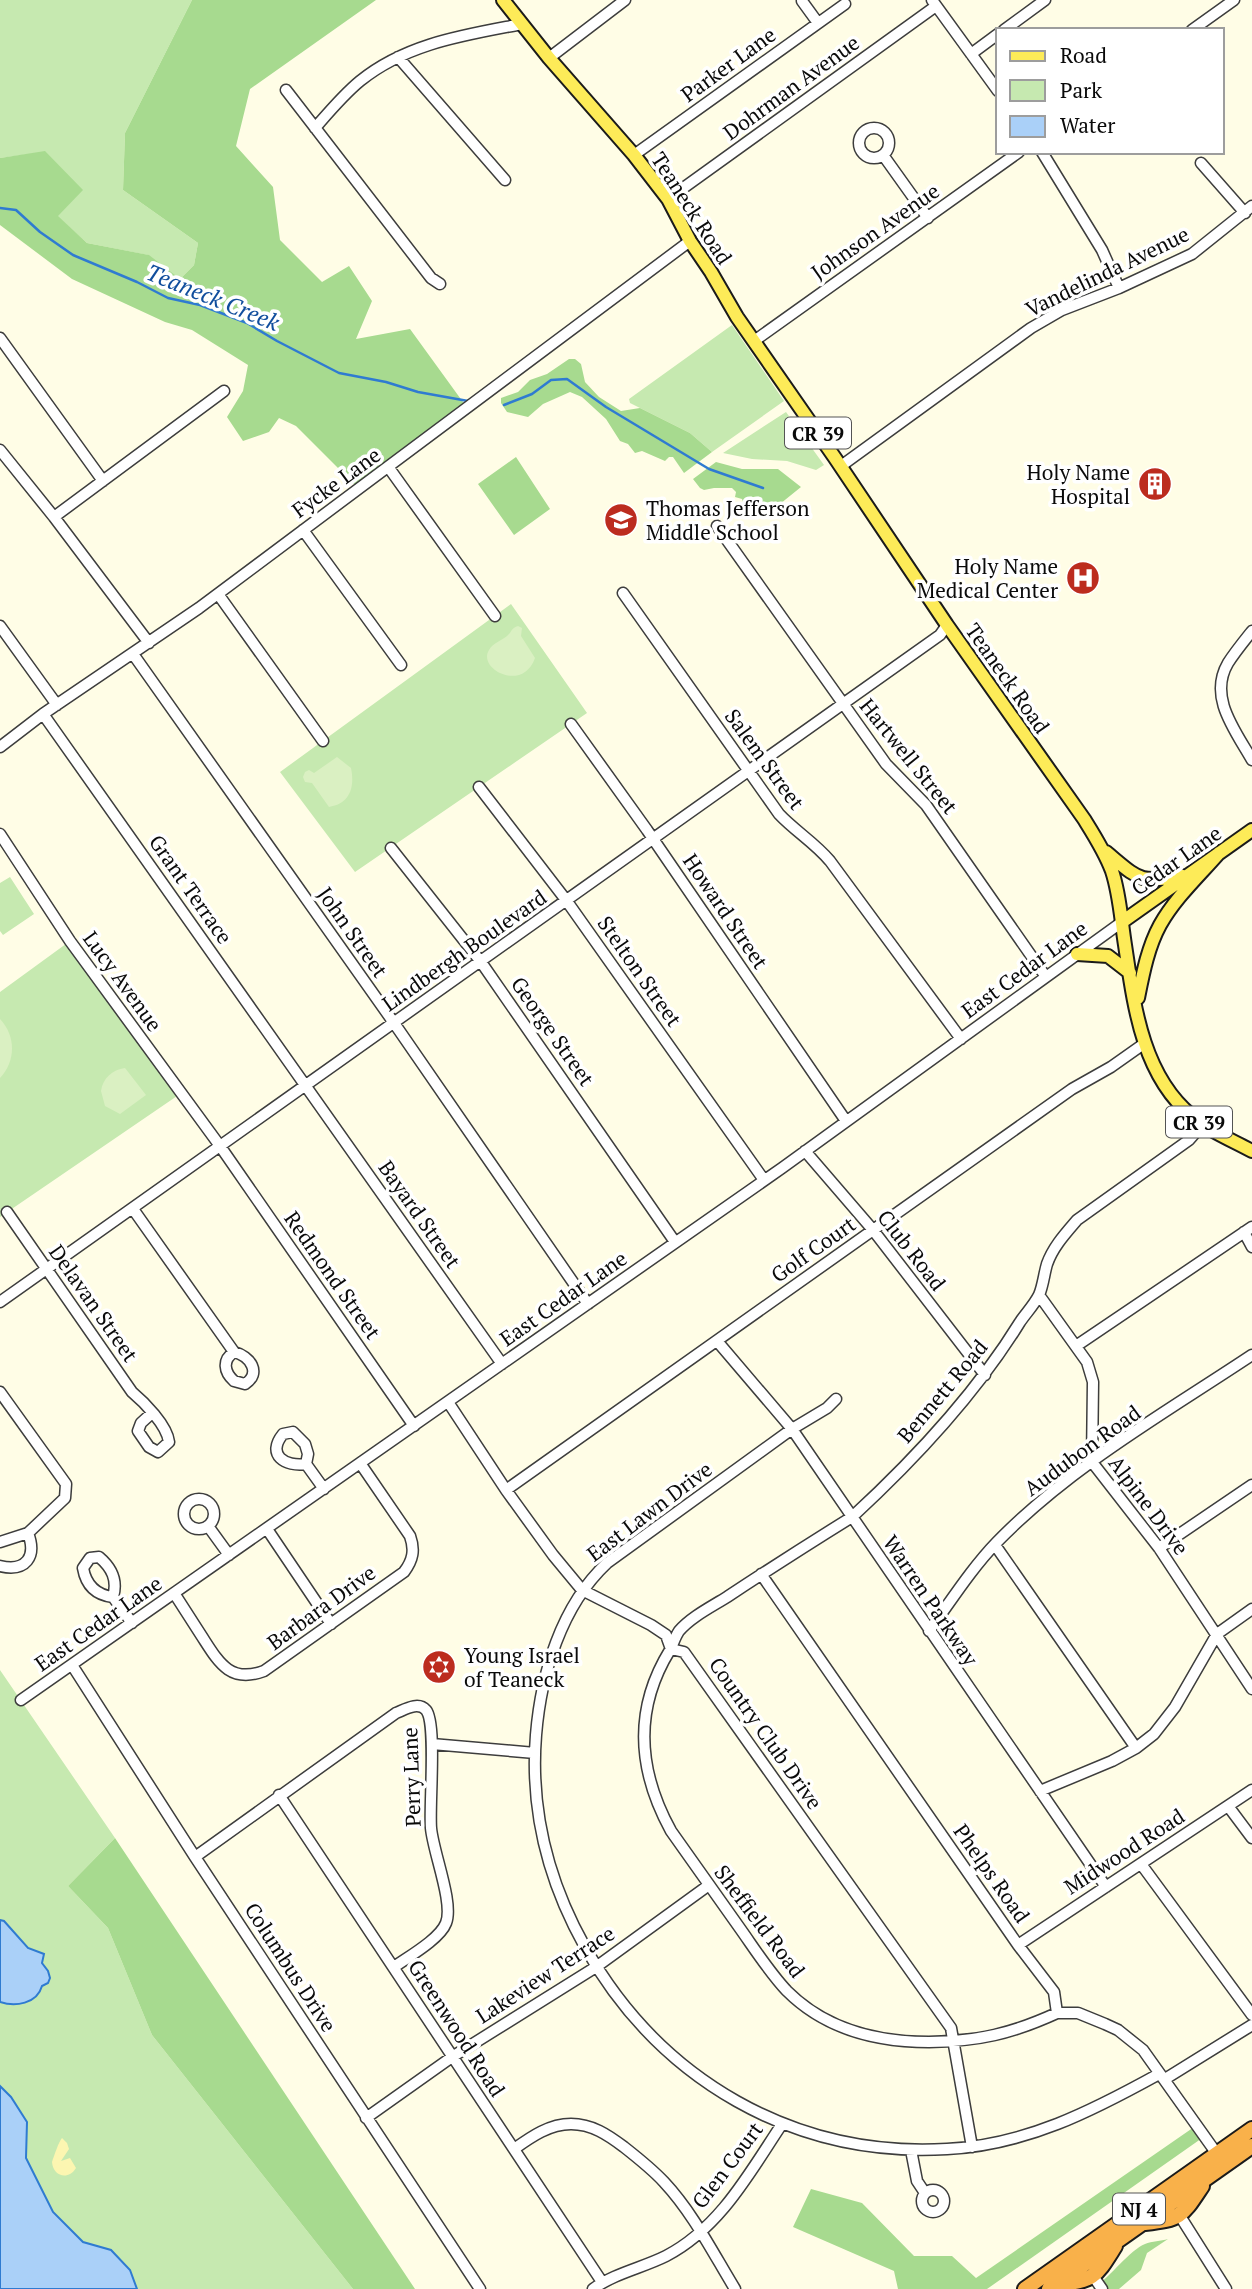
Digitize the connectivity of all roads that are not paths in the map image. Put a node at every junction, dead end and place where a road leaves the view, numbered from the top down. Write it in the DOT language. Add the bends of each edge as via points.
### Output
graph roads {
  1 [pos="503,0"];
  2 [pos="625,0"];
  3 [pos="1045,0"];
  4 [pos="1234,0"];
  5 [pos="802,1"];
  6 [pos="934,3"];
  7 [pos="845,4"];
  8 [pos="818,23"];
  9 [pos="522,24"];
  10 [pos="1007,28"];
  11 [pos="1195,28"];
  12 [pos="996,35"];
  13 [pos="971,54"];
  14 [pos="398,57"];
  15 [pos="549,58"];
  16 [pos="996,88"];
  17 [pos="286,90"];
  18 [pos="315,128"];
  19 [pos="1016,154"];
  20 [pos="1043,154"];
  21 [pos="634,155"];
  22 [pos="883,155"];
  23 [pos="1201,163"];
  24 [pos="505,180"];
  25 [pos="668,199"];
  26 [pos="1248,209"];
  27 [pos="928,218"];
  28 [pos="691,241"];
  29 [pos="440,284"];
  30 [pos="1119,288"];
  31 [pos="0,338"];
  32 [pos="754,341"];
  33 [pos="224,391"];
  34 [pos="0,450"];
  35 [pos="841,466"];
  36 [pos="389,467"];
  37 [pos="103,481"];
  38 [pos="54,517"];
  39 [pos="717,526"];
  40 [pos="303,530"];
  41 [pos="622,593"];
  42 [pos="218,594"];
  43 [pos="495,616"];
  44 [pos="947,625"];
  45 [pos="0,626"];
  46 [pos="1252,631"];
  47 [pos="149,643"];
  48 [pos="133,654"];
  49 [pos="401,665"];
  50 [pos="843,704"];
  51 [pos="57,705"];
  52 [pos="43,714"];
  53 [pos="570,724"];
  54 [pos="323,741"];
  55 [pos="0,747"];
  56 [pos="1252,760"];
  57 [pos="749,770"];
  58 [pos="479,787"];
  59 [pos="1252,830"];
  60 [pos="0,834"];
  61 [pos="653,839"];
  62 [pos="391,848"];
  63 [pos="1102,849"];
  64 [pos="1219,853"];
  65 [pos="1187,876"];
  66 [pos="566,900"];
  67 [pos="1122,922"];
  68 [pos="1077,954"];
  69 [pos="481,961"];
  70 [pos="1130,973"];
  71 [pos="1046,977"];
  72 [pos="1136,1005"];
  73 [pos="394,1023"];
  74 [pos="961,1039"];
  75 [pos="1145,1043"];
  76 [pos="307,1085"];
  77 [pos="846,1121"];
  78 [pos="1203,1124"];
  79 [pos="220,1146"];
  80 [pos="805,1151"];
  81 [pos="1252,1151"];
  82 [pos="764,1181"];
  83 [pos="133,1209"];
  84 [pos="7,1212"];
  85 [pos="1248,1229"];
  86 [pos="873,1230"];
  87 [pos="675,1242"];
  88 [pos="1252,1247"];
  89 [pos="47,1269"];
  90 [pos="1039,1295"];
  91 [pos="0,1302"];
  92 [pos="588,1304"];
  93 [pos="717,1341"];
  94 [pos="1076,1346"];
  95 [pos="234,1352"];
  96 [pos="1252,1354"];
  97 [pos="502,1364"];
  98 [pos="985,1375"];
  99 [pos="0,1392"];
  100 [pos="836,1399"];
  101 [pos="448,1402"];
  102 [pos="152,1413"];
  103 [pos="414,1426"];
  104 [pos="792,1429"];
  105 [pos="1092,1462"];
  106 [pos="360,1463"];
  107 [pos="306,1464"];
  108 [pos="1252,1485"];
  109 [pos="324,1489"];
  110 [pos="506,1490"];
  111 [pos="852,1517"];
  112 [pos="208,1526"];
  113 [pos="267,1529"];
  114 [pos="28,1533"];
  115 [pos="0,1542"];
  116 [pos="995,1545"];
  117 [pos="1159,1548"];
  118 [pos="229,1555"];
  119 [pos="0,1566"];
  120 [pos="761,1574"];
  121 [pos="582,1590"];
  122 [pos="174,1593"];
  123 [pos="113,1597"];
  124 [pos="1252,1609"];
  125 [pos="132,1623"];
  126 [pos="331,1624"];
  127 [pos="929,1631"];
  128 [pos="1217,1634"];
  129 [pos="671,1649"];
  130 [pos="72,1665"];
  131 [pos="1252,1689"];
  132 [pos="21,1700"];
  133 [pos="432,1744"];
  134 [pos="1136,1748"];
  135 [pos="535,1753"];
  136 [pos="1252,1790"];
  137 [pos="1040,1791"];
  138 [pos="279,1795"];
  139 [pos="1228,1806"];
  140 [pos="1252,1838"];
  141 [pos="195,1857"];
  142 [pos="1141,1864"];
  143 [pos="709,1885"];
  144 [pos="1106,1887"];
  145 [pos="1018,1945"];
  146 [pos="394,1967"];
  147 [pos="596,1967"];
  148 [pos="1057,2013"];
  149 [pos="1252,2015"];
  150 [pos="1252,2025"];
  151 [pos="954,2041"];
  152 [pos="452,2057"];
  153 [pos="1162,2076"];
  154 [pos="366,2118"];
  155 [pos="782,2124"];
  156 [pos="1252,2129"];
  157 [pos="1252,2146"];
  158 [pos="972,2147"];
  159 [pos="513,2149"];
  160 [pos="911,2150"];
  161 [pos="1217,2154"];
  162 [pos="1208,2177"];
  163 [pos="925,2193"];
  164 [pos="1180,2216"];
  165 [pos="1143,2223"];
  166 [pos="699,2232"];
  167 [pos="1119,2240"];
  168 [pos="602,2282"];
  169 [pos="1098,2283"];
  170 [pos="1053,2286"];
  171 [pos="480,2289"];
  172 [pos="593,2289"];
  173 [pos="735,2289"];
  174 [pos="1025,2289"];
  175 [pos="1226,2289"];
  1 -- 9 [label="main road, Teaneck Road / CR 39"];
  2 -- 15 [label="street"];
  3 -- 10 [label="street"];
  4 -- 11 [label="street"];
  5 -- 8 [label="street"];
  6 -- 13 [label="street"];
  6 -- 25 [label="street, Dohrman Avenue"];
  7 -- 8 [label="street, Parker Lane"];
  8 -- 21 [label="street, Parker Lane"];
  9 -- 14 [label="street" via="438,41"];
  9 -- 15 [label="main road, Teaneck Road / CR 39"];
  12 -- 13 [label="street"];
  13 -- 16 [label="street"];
  14 -- 18 [label="street" via="360,81"];
  14 -- 24 [label="street"];
  15 -- 21 [label="main road, Teaneck Road / CR 39"];
  17 -- 18 [label="street"];
  18 -- 29 [label="street"];
  19 -- 27 [label="street, Johnson Avenue"];
  20 -- 30 [label="street" via="1102,250"];
  21 -- 25 [label="main road, Teaneck Road / CR 39"];
  22 -- 27 [label="street"];
  23 -- 26 [label="street"];
  25 -- 28 [label="main road, Teaneck Road / CR 39"];
  26 -- 30 [label="street, Vandelinda Avenue" via="1192,254"];
  27 -- 32 [label="street, Johnson Avenue"];
  28 -- 32 [label="main road, Teaneck Road / CR 39"];
  28 -- 36 [label="street, Fycke Lane"];
  30 -- 35 [label="street, Vandelinda Avenue" via="1062,310 1031,328"];
  31 -- 37 [label="street"];
  32 -- 35 [label="main road, Teaneck Road / CR 39"];
  33 -- 37 [label="street"];
  34 -- 38 [label="street"];
  35 -- 44 [label="main road, Teaneck Road / CR 39"];
  36 -- 40 [label="street, Fycke Lane"];
  36 -- 43 [label="street"];
  37 -- 38 [label="street"];
  38 -- 47 [label="street"];
  39 -- 50 [label="street, Hartwell Street"];
  40 -- 42 [label="street, Fycke Lane"];
  40 -- 49 [label="street"];
  41 -- 57 [label="street, Salem Street"];
  42 -- 47 [label="street, Fycke Lane"];
  42 -- 54 [label="street"];
  44 -- 50 [label="street, Lindbergh Boulevard" via="940,635"];
  44 -- 63 [label="main road, Teaneck Road / CR 39"];
  45 -- 51 [label="street"];
  46 -- 56 [label="street" via="1229,662 1220,693 1226,715"];
  47 -- 48 [label="street, Fycke Lane"];
  48 -- 51 [label="street, Fycke Lane"];
  48 -- 73 [label="street, John Street"];
  50 -- 57 [label="street, Lindbergh Boulevard"];
  50 -- 71 [label="street, Hartwell Street" via="886,764 926,805"];
  51 -- 52 [label="street, Fycke Lane"];
  52 -- 55 [label="street, Fycke Lane"];
  52 -- 76 [label="street, Grant Terrace"];
  53 -- 61 [label="street, Howard Street"];
  57 -- 61 [label="street, Lindbergh Boulevard"];
  57 -- 74 [label="street, Salem Street" via="779,814 830,861"];
  58 -- 66 [label="street, Stelton Street"];
  59 -- 64 [label="main road, Cedar Lane"];
  60 -- 79 [label="street, Lucy Avenue" via="70,941"];
  61 -- 66 [label="street, Lindbergh Boulevard"];
  61 -- 77 [label="street, Howard Street"];
  62 -- 69 [label="street, George Street"];
  63 -- 65 [label="main road" via="1144,880"];
  63 -- 67 [label="main road, Teaneck Road / CR 39"];
  64 -- 65 [label="main road, Cedar Lane"];
  64 -- 72 [label="main road" via="1162,922 1149,950"];
  65 -- 67 [label="main road, Cedar Lane"];
  66 -- 69 [label="street, Lindbergh Boulevard"];
  66 -- 82 [label="street, Stelton Street"];
  67 -- 68 [label="street, East Cedar Lane"];
  67 -- 70 [label="main road, Teaneck Road / CR 39"];
  68 -- 70 [label="main road" via="1108,957"];
  68 -- 71 [label="street, East Cedar Lane"];
  69 -- 73 [label="street, Lindbergh Boulevard"];
  69 -- 87 [label="street, George Street"];
  70 -- 72 [label="main road, Teaneck Road / CR 39"];
  71 -- 74 [label="street, East Cedar Lane"];
  72 -- 75 [label="main road, Teaneck Road / CR 39"];
  73 -- 76 [label="street, Lindbergh Boulevard"];
  73 -- 92 [label="street, John Street"];
  74 -- 77 [label="street, East Cedar Lane"];
  75 -- 78 [label="main road, Teaneck Road / CR 39" via="1166,1087"];
  75 -- 86 [label="street, Golf Court"];
  76 -- 79 [label="street, Lindbergh Boulevard"];
  76 -- 97 [label="street, Bayard Street"];
  77 -- 80 [label="street, East Cedar Lane"];
  78 -- 81 [label="main road, Teaneck Road / CR 39"];
  78 -- 90 [label="street, Bennett Road" via="1189,1140 1077,1220 1056,1245"];
  79 -- 83 [label="street, Lindbergh Boulevard"];
  79 -- 103 [label="street, Redmond Street"];
  80 -- 82 [label="street, East Cedar Lane"];
  80 -- 86 [label="street, Club Road"];
  82 -- 87 [label="street, East Cedar Lane"];
  83 -- 89 [label="street, Lindbergh Boulevard"];
  83 -- 95 [label="street"];
  84 -- 89 [label="street, Delavan Street"];
  85 -- 88 [label="street"];
  85 -- 94 [label="street"];
  86 -- 93 [label="street, Golf Court"];
  86 -- 98 [label="street, Club Road"];
  87 -- 92 [label="street, East Cedar Lane"];
  89 -- 91 [label="street, Lindbergh Boulevard"];
  89 -- 102 [label="street, Delavan Street"];
  90 -- 94 [label="street, Alpine Drive"];
  90 -- 98 [label="street, Bennett Road"];
  92 -- 97 [label="street, East Cedar Lane"];
  93 -- 104 [label="street, Warren Parkway"];
  93 -- 110 [label="street, Golf Court"];
  94 -- 105 [label="street, Alpine Drive" via="1093,1382"];
  96 -- 105 [label="street, Audubon Road"];
  97 -- 101 [label="street, East Cedar Lane"];
  98 -- 111 [label="street, Bennett Road" via="936,1433"];
  99 -- 114 [label="street" via="66,1484 65,1498"];
  100 -- 104 [label="street, East Lawn Drive"];
  101 -- 103 [label="street, East Cedar Lane"];
  101 -- 110 [label="street, Country Club Drive"];
  103 -- 106 [label="street, East Cedar Lane"];
  104 -- 111 [label="street, Warren Parkway"];
  104 -- 121 [label="street, East Lawn Drive" via="607,1563"];
  105 -- 116 [label="street, Audubon Road"];
  105 -- 117 [label="street, Alpine Drive"];
  106 -- 109 [label="street, East Cedar Lane"];
  106 -- 126 [label="street, Barbara Drive" via="410,1536 412,1559 404,1572"];
  107 -- 109 [label="street"];
  108 -- 117 [label="street"];
  109 -- 113 [label="street, East Cedar Lane"];
  110 -- 121 [label="street, Country Club Drive"];
  111 -- 120 [label="street, Bennett Road"];
  111 -- 127 [label="street, Warren Parkway"];
  112 -- 118 [label="street"];
  113 -- 118 [label="street, East Cedar Lane"];
  113 -- 126 [label="street"];
  114 -- 115 [label="street"];
  114 -- 119 [label="street" via="29,1560"];
  116 -- 127 [label="street, Audubon Road"];
  116 -- 134 [label="street"];
  117 -- 128 [label="street, Alpine Drive"];
  118 -- 122 [label="street, East Cedar Lane"];
  120 -- 129 [label="street, Bennett Road" via="690,1622 678,1632"];
  120 -- 145 [label="street, Phelps Road"];
  121 -- 129 [label="street, Country Club Drive" via="651,1625 666,1635"];
  121 -- 135 [label="street, East Lawn Drive" via="548,1668"];
  122 -- 125 [label="street, East Cedar Lane"];
  122 -- 126 [label="street, Barbara Drive" via="216,1659 229,1671 247,1676 264,1671"];
  123 -- 125 [label="street"];
  124 -- 128 [label="street"];
  125 -- 130 [label="street, East Cedar Lane"];
  127 -- 137 [label="street, Warren Parkway"];
  128 -- 131 [label="street, Alpine Drive"];
  128 -- 134 [label="street" via="1167,1720"];
  129 -- 143 [label="street, Sheffield Road" via="654,1676 646,1708 647,1772 671,1831"];
  129 -- 151 [label="street, Country Club Drive" via="684,1652 695,1666 951,2028"];
  130 -- 132 [label="street, East Cedar Lane"];
  130 -- 141 [label="street, Columbus Drive"];
  133 -- 135 [label="street"];
  133 -- 138 [label="street, Perry Lane" via="426,1711 410,1707"];
  133 -- 146 [label="street, Perry Lane" via="431,1828 448,1919 439,1933"];
  134 -- 137 [label="street"];
  135 -- 147 [label="street, East Lawn Drive" via="538,1814 552,1874"];
  136 -- 139 [label="street, Midwood Road"];
  137 -- 144 [label="street, Warren Parkway"];
  138 -- 141 [label="street, Perry Lane"];
  138 -- 146 [label="street, Greenwood Road"];
  139 -- 140 [label="street"];
  139 -- 142 [label="street, Midwood Road"];
  141 -- 154 [label="street, Columbus Drive"];
  142 -- 144 [label="street, Midwood Road"];
  142 -- 149 [label="street"];
  143 -- 147 [label="street, Lakeview Terrace"];
  143 -- 151 [label="street, Sheffield Road" via="774,1976 822,2018 879,2039"];
  144 -- 145 [label="street, Midwood Road"];
  145 -- 148 [label="street, Phelps Road" via="1054,1992"];
  146 -- 152 [label="street, Greenwood Road"];
  147 -- 152 [label="street, Lakeview Terrace"];
  147 -- 155 [label="street, East Lawn Drive" via="629,2013 674,2059 713,2088"];
  148 -- 151 [label="street, Sheffield Road" via="990,2038"];
  148 -- 153 [label="street" via="1078,2013 1118,2031 1143,2050"];
  150 -- 153 [label="street, East Lawn Drive"];
  151 -- 158 [label="street, Country Club Drive"];
  152 -- 154 [label="street, Lakeview Terrace"];
  152 -- 159 [label="street, Greenwood Road"];
  153 -- 158 [label="street, East Lawn Drive" via="1065,2123"];
  153 -- 161 [label="street"];
  154 -- 171 [label="street, Columbus Drive"];
  155 -- 160 [label="street, East Lawn Drive" via="855,2144"];
  155 -- 166 [label="street, Glen Court" via="733,2198"];
  156 -- 161 [label="highway, NJ 4"];
  157 -- 162 [label="highway, NJ 4"];
  158 -- 160 [label="street, East Lawn Drive"];
  159 -- 166 [label="street" via="558,2126 597,2129 649,2167"];
  159 -- 168 [label="street, Greenwood Road"];
  160 -- 163 [label="street" via="917,2181"];
  161 -- 174 [label="highway, NJ 4"];
  162 -- 164 [label="highway"];
  162 -- 165 [label="highway, NJ 4"];
  164 -- 165 [label="highway"];
  164 -- 175 [label="street"];
  165 -- 167 [label="highway, NJ 4"];
  166 -- 168 [label="street, Glen Court" via="666,2256"];
  166 -- 173 [label="street"];
  167 -- 169 [label="highway"];
  167 -- 170 [label="highway, NJ 4"];
  168 -- 172 [label="street, Glen Court"];
  169 -- 170 [label="highway"];
}
